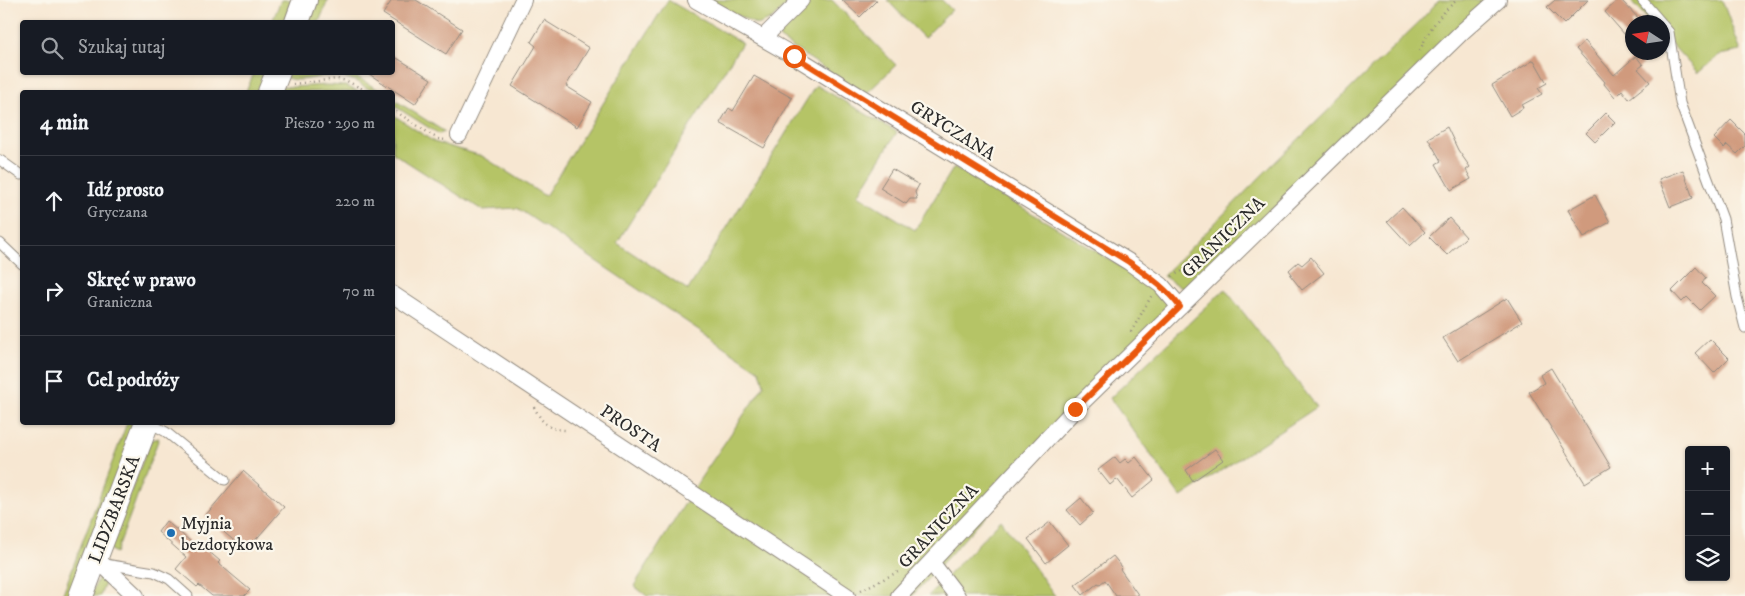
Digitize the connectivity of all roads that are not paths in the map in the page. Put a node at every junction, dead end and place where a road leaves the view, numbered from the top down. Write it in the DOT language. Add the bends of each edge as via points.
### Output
graph roads {
  1 [pos="305,0"];
  2 [pos="522,0"];
  3 [pos="696,0"];
  4 [pos="801,0"];
  5 [pos="1498,0"];
  6 [pos="1642,0"];
  7 [pos="1655,15"];
  8 [pos="298,20"];
  9 [pos="763,38"];
  10 [pos="1670,38"];
  11 [pos="459,135"];
  12 [pos="0,160"];
  13 [pos="20,174"];
  14 [pos="0,243"];
  15 [pos="20,262"];
  16 [pos="395,296"];
  17 [pos="1180,307"];
  18 [pos="1745,328"];
  19 [pos="146,425"];
  20 [pos="153,425"];
  21 [pos="225,480"];
  22 [pos="98,562"];
  23 [pos="931,562"];
  24 [pos="81,596"];
  25 [pos="136,596"];
  26 [pos="188,596"];
  27 [pos="847,596"];
  28 [pos="899,596"];
  29 [pos="957,596"];
  1 -- 8 [label="main road"];
  2 -- 11 [label="street"];
  3 -- 9 [label="street, GRYCZANA"];
  4 -- 9 [label="street"];
  5 -- 17 [label="street, GRANICZNA"];
  6 -- 7 [label="lane"];
  9 -- 17 [label="street, GRYCZANA" via="1129,262 1160,285"];
  10 -- 18 [label="lane" via="1680,103 1723,219"];
  12 -- 13 [label="lane"];
  14 -- 15 [label="lane"];
  16 -- 27 [label="street, PROSTA"];
  17 -- 23 [label="street, GRANICZNA" via="1075,409"];
  19 -- 22 [label="main road, LIDZBARSKA"];
  20 -- 21 [label="lane"];
  22 -- 24 [label="main road, LIDZBARSKA"];
  22 -- 25 [label="street"];
  22 -- 26 [label="lane" via="154,572 169,579"];
  23 -- 28 [label="street, GRANICZNA"];
  23 -- 29 [label="street"];
}
